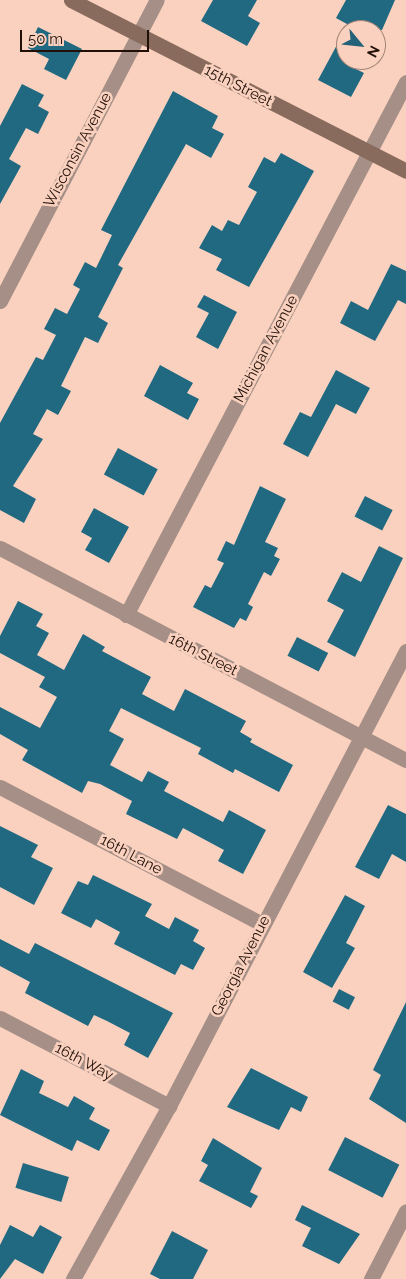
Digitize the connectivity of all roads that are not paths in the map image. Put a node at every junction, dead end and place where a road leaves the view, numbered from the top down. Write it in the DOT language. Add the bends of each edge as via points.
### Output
graph roads {
  1 [pos="71,0"];
  2 [pos="157,0"];
  3 [pos="138,35"];
  4 [pos="406,82"];
  5 [pos="369,152"];
  6 [pos="406,171"];
  7 [pos="0,301"];
  8 [pos="0,548"];
  9 [pos="126,615"];
  10 [pos="406,650"];
  11 [pos="362,737"];
  12 [pos="406,760"];
  13 [pos="0,787"];
  14 [pos="262,924"];
  15 [pos="0,1018"];
  16 [pos="169,1106"];
  17 [pos="406,1211"];
  18 [pos="73,1279"];
  19 [pos="371,1279"];
  1 -- 3 [label="street, 15th Street"];
  2 -- 3 [label="street, Wisconsin Avenue"];
  3 -- 5 [label="street, 15th Street"];
  3 -- 7 [label="street, Wisconsin Avenue"];
  4 -- 5 [label="street, Michigan Avenue"];
  5 -- 6 [label="street, 15th Street"];
  5 -- 9 [label="street, Michigan Avenue"];
  8 -- 9 [label="street, 16th Street"];
  9 -- 11 [label="street, 16th Street"];
  10 -- 11 [label="street, Georgia Avenue"];
  11 -- 12 [label="street, 16th Street"];
  11 -- 14 [label="street, Georgia Avenue"];
  13 -- 14 [label="street, 16th Lane"];
  14 -- 16 [label="street, Georgia Avenue"];
  15 -- 16 [label="street, 16th Way"];
  16 -- 18 [label="street, Georgia Avenue"];
  17 -- 19 [label="street"];
}
